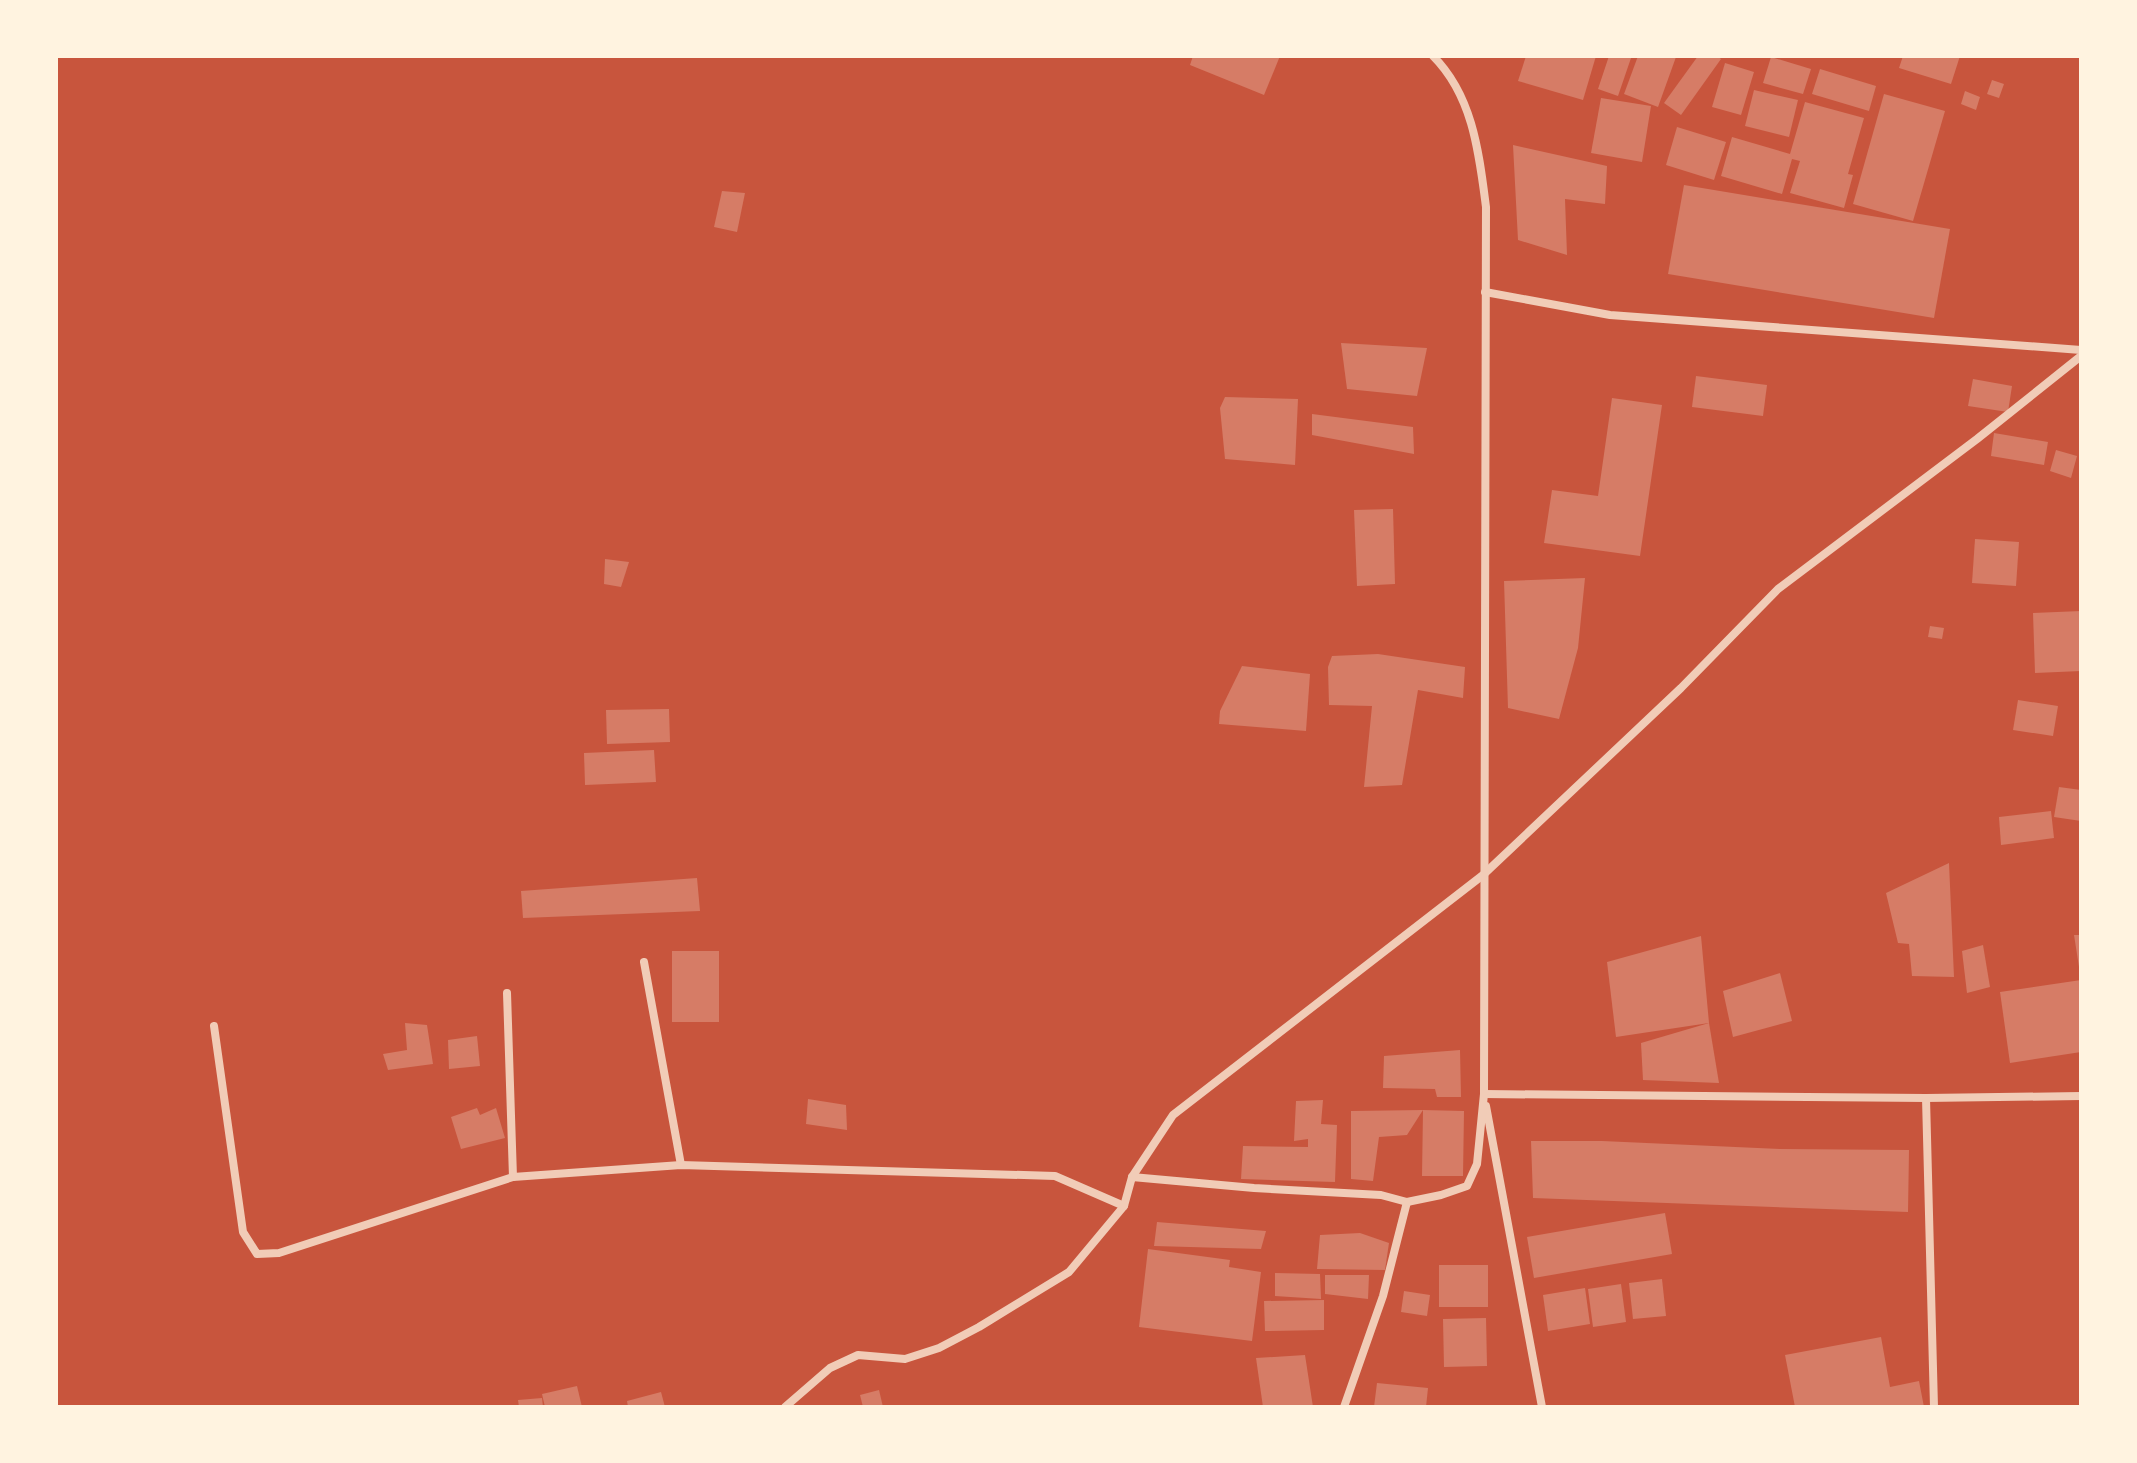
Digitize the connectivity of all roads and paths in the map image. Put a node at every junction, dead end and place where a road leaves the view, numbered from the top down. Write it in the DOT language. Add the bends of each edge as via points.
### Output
graph roads {
  1 [pos="1433,56"];
  2 [pos="1485,292"];
  3 [pos="2081,353"];
  4 [pos="1483,875"];
  5 [pos="644,962"];
  6 [pos="507,993"];
  7 [pos="214,1026"];
  8 [pos="1484,1094"];
  9 [pos="2081,1096"];
  10 [pos="1926,1098"];
  11 [pos="681,1165"];
  12 [pos="513,1177"];
  13 [pos="1132,1177"];
  14 [pos="1407,1202"];
  15 [pos="1124,1206"];
  16 [pos="785,1407"];
  17 [pos="1344,1407"];
  18 [pos="1542,1407"];
  19 [pos="1934,1407"];
  1 -- 2 [label="street" via="1450,73 1478,141 1486,207"];
  2 -- 3 [label="street" via="1610,315"];
  2 -- 4 [label="street"];
  3 -- 4 [label="street" via="1778,589"];
  4 -- 8 [label="street"];
  4 -- 13 [label="street" via="1173,1115"];
  5 -- 11 [label="street"];
  6 -- 12 [label="street"];
  7 -- 12 [label="street" via="243,1232 257,1254 279,1253"];
  8 -- 10 [label="street"];
  8 -- 14 [label="street" via="1477,1164 1467,1186"];
  8 -- 18 [label="street"];
  9 -- 10 [label="street"];
  10 -- 19 [label="street"];
  11 -- 12 [label="street"];
  11 -- 15 [label="street" via="1055,1176"];
  13 -- 14 [label="street" via="1381,1195"];
  13 -- 15 [label="street"];
  14 -- 17 [label="street" via="1383,1296"];
  15 -- 16 [label="street" via="1069,1272 979,1327 905,1359 858,1355 830,1368"];
}
